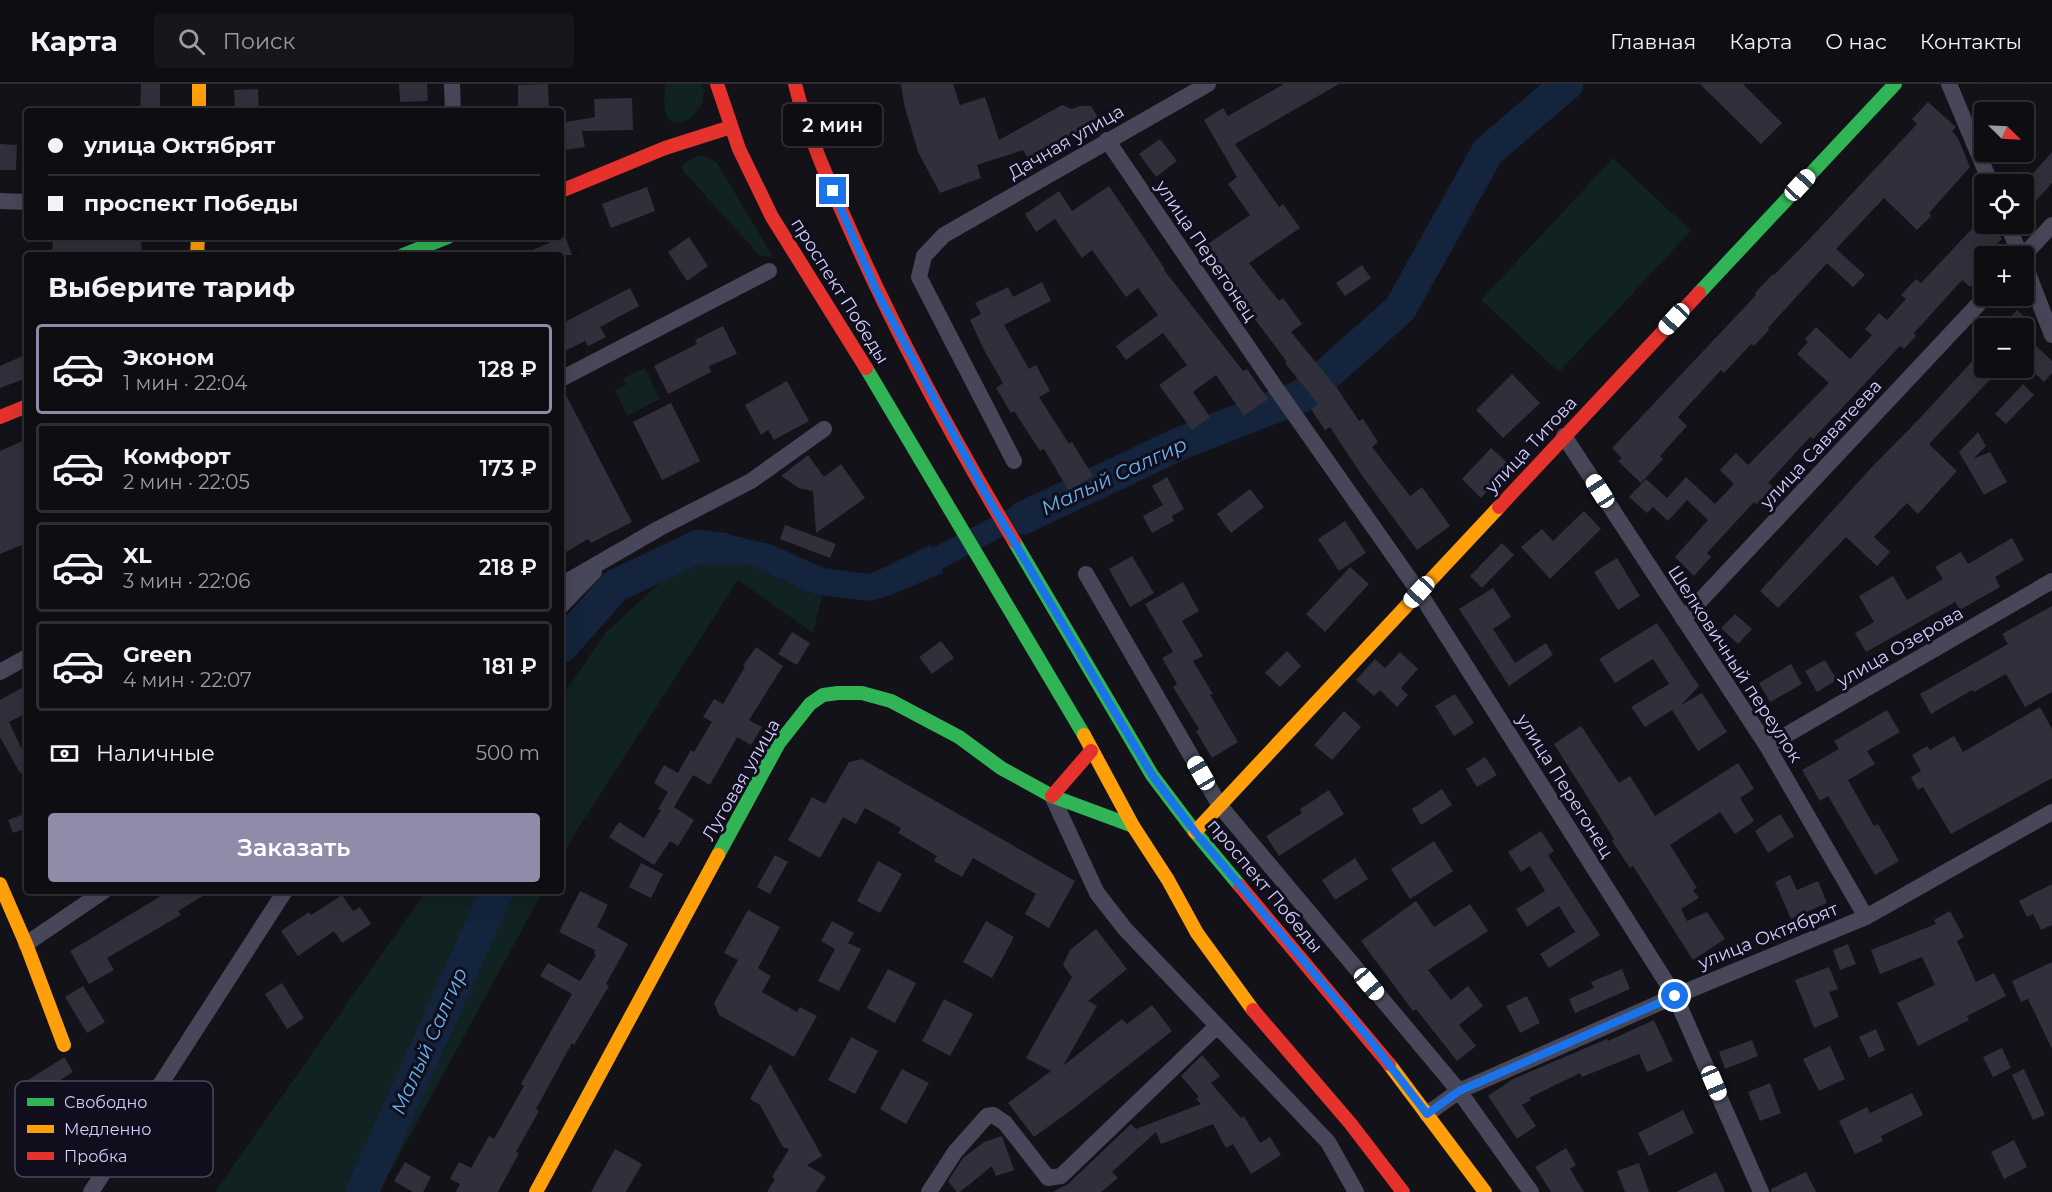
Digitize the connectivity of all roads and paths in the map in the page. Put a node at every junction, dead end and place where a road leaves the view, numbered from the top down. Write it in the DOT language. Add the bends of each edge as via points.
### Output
graph roads {
  1 [pos="199,84"];
  2 [pos="452,84"];
  3 [pos="717,84"];
  4 [pos="795,84"];
  5 [pos="1895,84"];
  6 [pos="1949,84"];
  7 [pos="1203,85"];
  8 [pos="199,108"];
  9 [pos="453,108"];
  10 [pos="731,127"];
  11 [pos="1107,140"];
  12 [pos="1987,174"];
  13 [pos="564,190"];
  14 [pos="0,201"];
  15 [pos="24,202"];
  16 [pos="2052,225"];
  17 [pos="440,240"];
  18 [pos="2032,246"];
  19 [pos="410,252"];
  20 [pos="769,271"];
  21 [pos="2034,289"];
  22 [pos="1977,306"];
  23 [pos="2052,335"];
  24 [pos="564,377"];
  25 [pos="24,407"];
  26 [pos="0,417"];
  27 [pos="824,429"];
  28 [pos="1564,436"];
  29 [pos="1014,461"];
  30 [pos="598,563"];
  31 [pos="1086,574"];
  32 [pos="2052,581"];
  33 [pos="564,583"];
  34 [pos="1419,592"];
  35 [pos="564,603"];
  36 [pos="1683,619"];
  37 [pos="24,659"];
  38 [pos="0,672"];
  39 [pos="1767,746"];
  40 [pos="1091,751"];
  41 [pos="1052,796"];
  42 [pos="1220,806"];
  43 [pos="2052,812"];
  44 [pos="1133,826"];
  45 [pos="1195,832"];
  46 [pos="0,884"];
  47 [pos="100,894"];
  48 [pos="283,894"];
  49 [pos="1866,917"];
  50 [pos="26,945"];
  51 [pos="1675,996"];
  52 [pos="1217,1026"];
  53 [pos="64,1045"];
  54 [pos="163,1081"];
  55 [pos="1459,1091"];
  56 [pos="1427,1114"];
  57 [pos="101,1177"];
  58 [pos="91,1192"];
  59 [pos="536,1192"];
  60 [pos="929,1192"];
  61 [pos="1356,1192"];
  62 [pos="1403,1192"];
  63 [pos="1485,1192"];
  64 [pos="1531,1192"];
  65 [pos="1761,1192"];
  1 -- 8 [label="main road"];
  2 -- 9 [label="street"];
  3 -- 10 [label="main road, проспект Победы"];
  4 -- 45 [label="main road, проспект Победы" via="833,191 878,294 1022,556 1152,775"];
  5 -- 28 [label="main road, улица Титова"];
  6 -- 12 [label="street"];
  7 -- 11 [label="street, Дачная улица"];
  10 -- 13 [label="main road" via="664,148"];
  10 -- 40 [label="main road, проспект Победы" via="772,217 882,391"];
  11 -- 29 [label="street, Дачная улица" via="944,235 924,256 919,277"];
  11 -- 34 [label="street, улица Перегонец"];
  14 -- 15 [label="street"];
  16 -- 18 [label="street"];
  17 -- 19 [label="main road"];
  20 -- 24 [label="street"];
  21 -- 23 [label="street"];
  22 -- 36 [label="street, улица Савватеева"];
  25 -- 26 [label="main road"];
  27 -- 30 [label="street" via="750,481"];
  28 -- 34 [label="main road, улица Титова"];
  28 -- 36 [label="street, Шелковичный переулок"];
  30 -- 33 [label="street"];
  30 -- 35 [label="street"];
  31 -- 42 [label="street"];
  32 -- 39 [label="street, улица Озерова"];
  34 -- 42 [label="main road, улица Титова"];
  34 -- 51 [label="street, улица Перегонец"];
  36 -- 39 [label="street, Шелковичный переулок"];
  37 -- 38 [label="street"];
  39 -- 49 [label="street, Шелковичный переулок"];
  40 -- 41 [label="main road"];
  40 -- 44 [label="main road"];
  41 -- 44 [label="main road, Луговая улица"];
  41 -- 52 [label="street" via="1098,893 1125,929"];
  41 -- 59 [label="main road, Луговая улица" via="1001,768 959,737 891,701 862,693 838,693 810,704 779,743"];
  42 -- 45 [label="main road, улица Титова"];
  42 -- 55 [label="street"];
  43 -- 49 [label="street, улица Октябрят"];
  44 -- 62 [label="main road" via="1197,933 1238,991"];
  45 -- 56 [label="main road, проспект Победы" via="1371,1041"];
  46 -- 50 [label="main road"];
  47 -- 50 [label="street"];
  48 -- 54 [label="street"];
  49 -- 51 [label="street, улица Октябрят"];
  50 -- 53 [label="main road"];
  51 -- 55 [label="street, улица Октябрят"];
  51 -- 65 [label="street, улица Перегонец"];
  52 -- 60 [label="street" via="1061,1176 1048,1178 1005,1123 993,1115 987,1116 955,1152"];
  52 -- 61 [label="street" via="1328,1142"];
  55 -- 56 [label="street, улица Октябрят"];
  55 -- 64 [label="street"];
  56 -- 63 [label="main road, проспект Победы"];
  57 -- 58 [label="street"];
}
